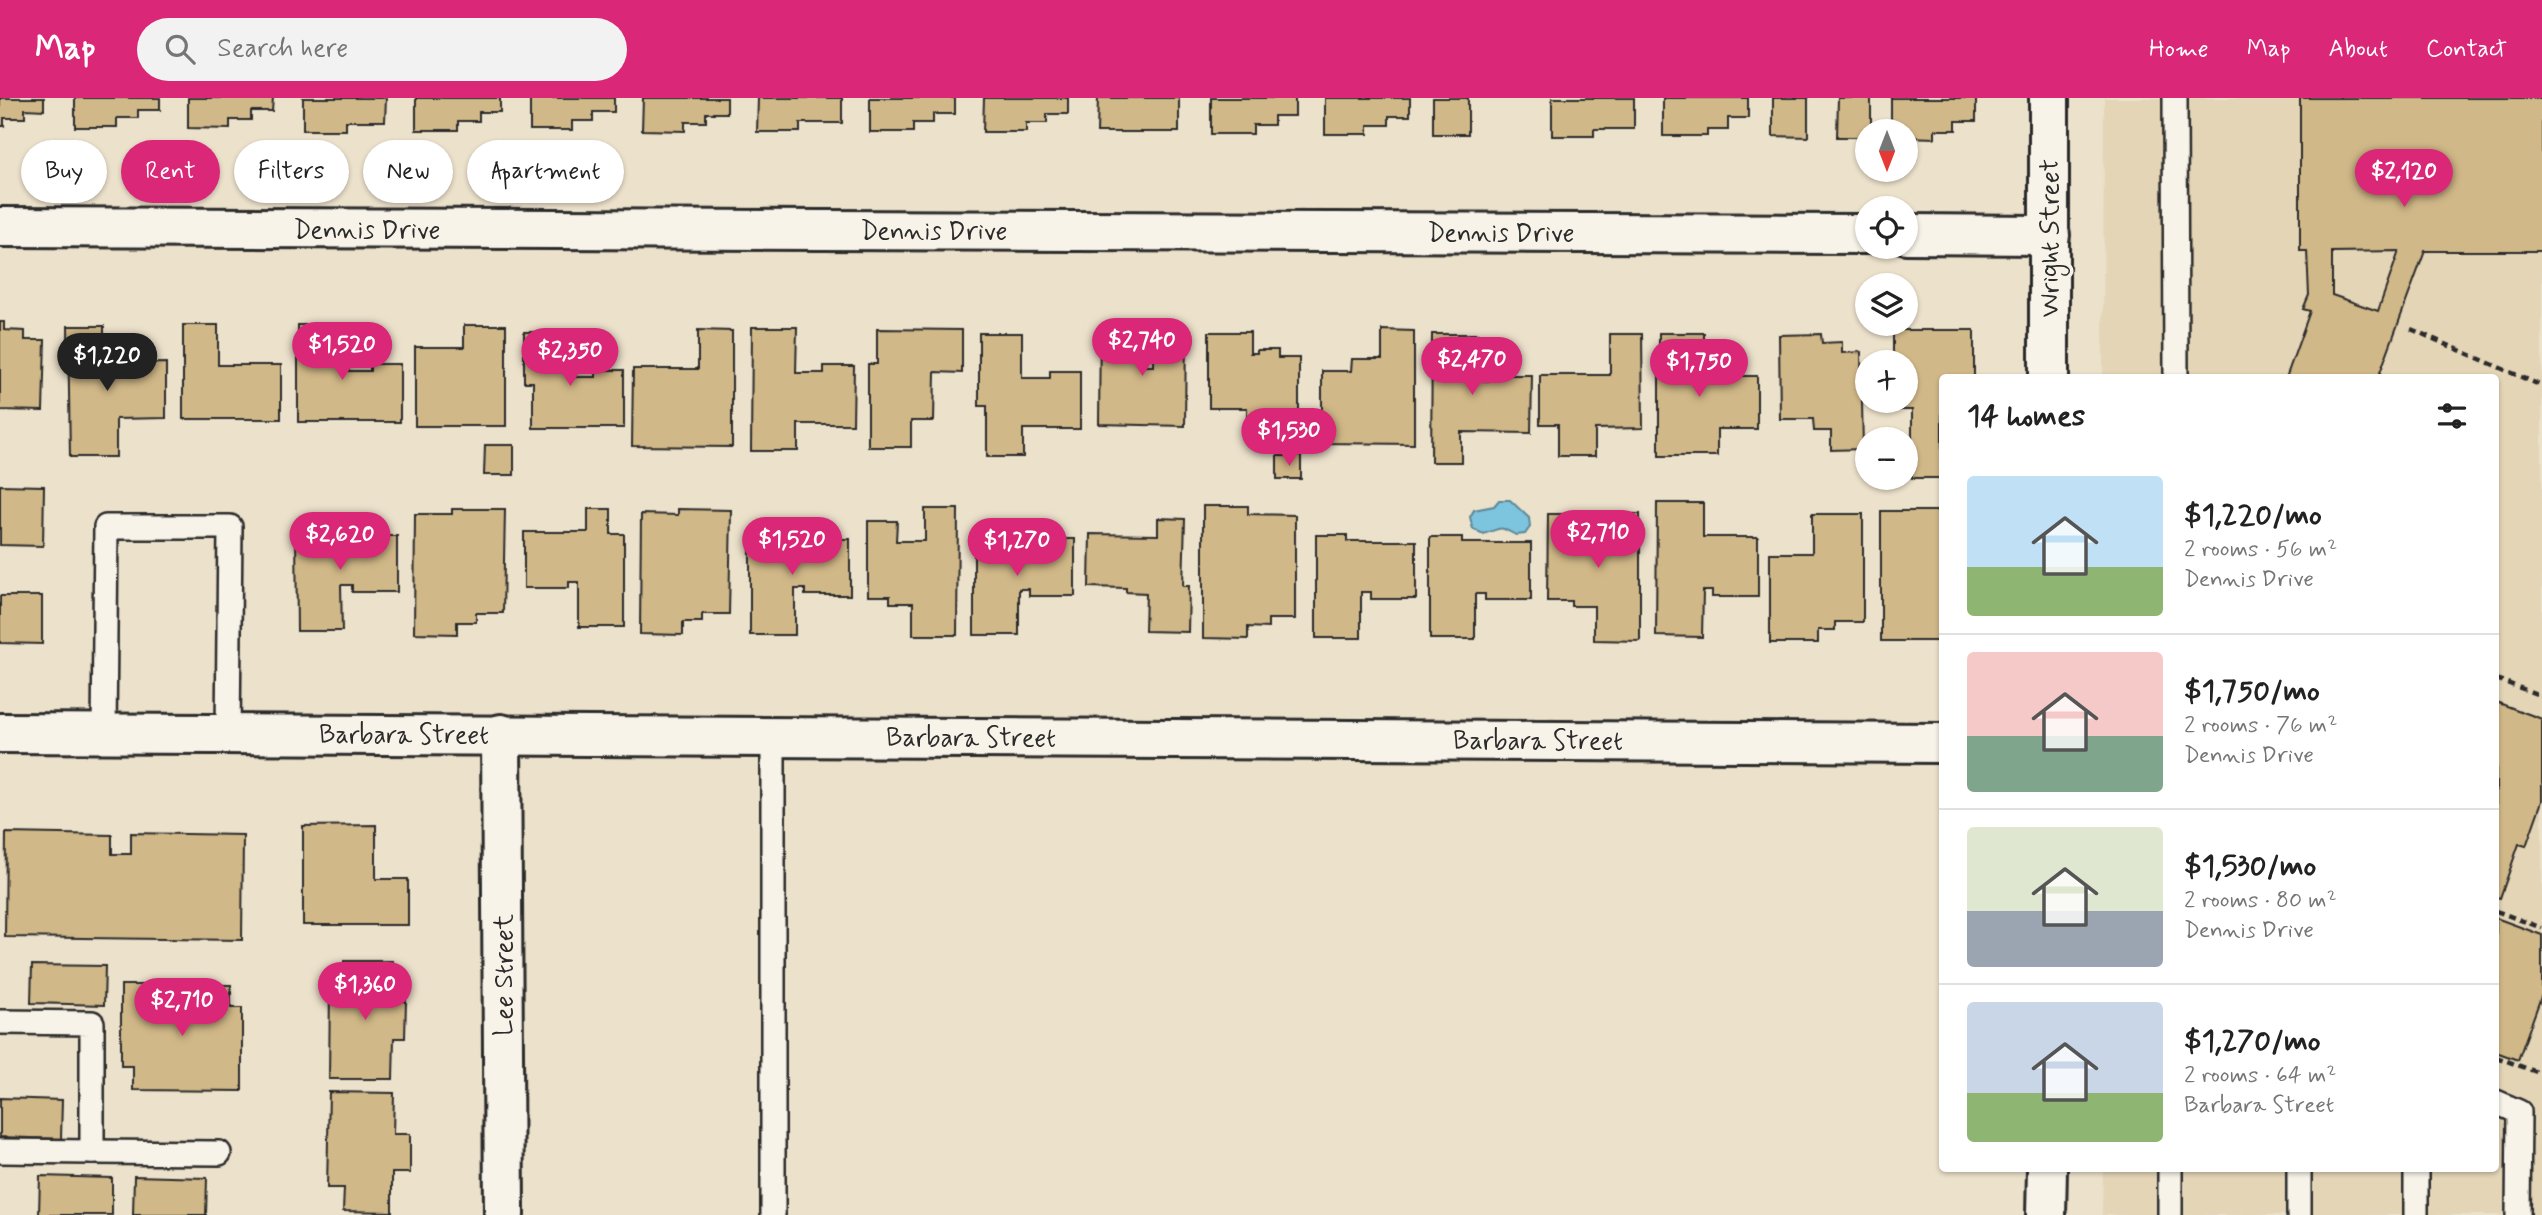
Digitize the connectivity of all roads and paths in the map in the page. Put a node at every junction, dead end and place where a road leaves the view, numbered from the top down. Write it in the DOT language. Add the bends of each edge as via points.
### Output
graph roads {
  1 [pos="2049,98"];
  2 [pos="2175,98"];
  3 [pos="0,227"];
  4 [pos="1855,234"];
  5 [pos="1918,234"];
  6 [pos="2049,236"];
  7 [pos="2411,329"];
  8 [pos="2049,374"];
  9 [pos="2176,374"];
  10 [pos="2542,386"];
  11 [pos="2499,680"];
  12 [pos="2542,696"];
  13 [pos="0,733"];
  14 [pos="104,734"];
  15 [pos="228,734"];
  16 [pos="501,734"];
  17 [pos="773,736"];
  18 [pos="1939,743"];
  19 [pos="2499,912"];
  20 [pos="2542,928"];
  21 [pos="0,1022"];
  22 [pos="2499,1058"];
  23 [pos="2542,1074"];
  24 [pos="2499,1103"];
  25 [pos="0,1151"];
  26 [pos="92,1152"];
  27 [pos="219,1153"];
  28 [pos="2047,1172"];
  29 [pos="2170,1172"];
  30 [pos="2299,1172"];
  31 [pos="2416,1172"];
  32 [pos="504,1215"];
  33 [pos="773,1215"];
  34 [pos="2046,1215"];
  35 [pos="2170,1215"];
  36 [pos="2299,1215"];
  37 [pos="2416,1215"];
  38 [pos="2518,1215"];
  1 -- 6 [label="street, Wright Street"];
  2 -- 9 [label="lane"];
  3 -- 4 [label="street, Dennis Drive"];
  5 -- 6 [label="street"];
  6 -- 8 [label="street, Wright Street"];
  7 -- 10 [label="path"];
  11 -- 12 [label="path"];
  13 -- 14 [label="street, Barbara Street"];
  14 -- 15 [label="street, Barbara Street"];
  14 -- 15 [label="lane" via="106,527 230,527"];
  15 -- 16 [label="street, Barbara Street"];
  16 -- 17 [label="street, Barbara Street"];
  16 -- 32 [label="street, Lee Street"];
  17 -- 18 [label="street, Barbara Street"];
  17 -- 33 [label="lane"];
  19 -- 20 [label="path"];
  21 -- 26 [label="lane" via="92,1023"];
  22 -- 23 [label="path"];
  24 -- 38 [label="lane" via="2519,1112"];
  25 -- 26 [label="lane"];
  26 -- 27 [label="lane"];
  28 -- 34 [label="street"];
  29 -- 35 [label="lane"];
  30 -- 36 [label="lane"];
  31 -- 37 [label="lane"];
}
